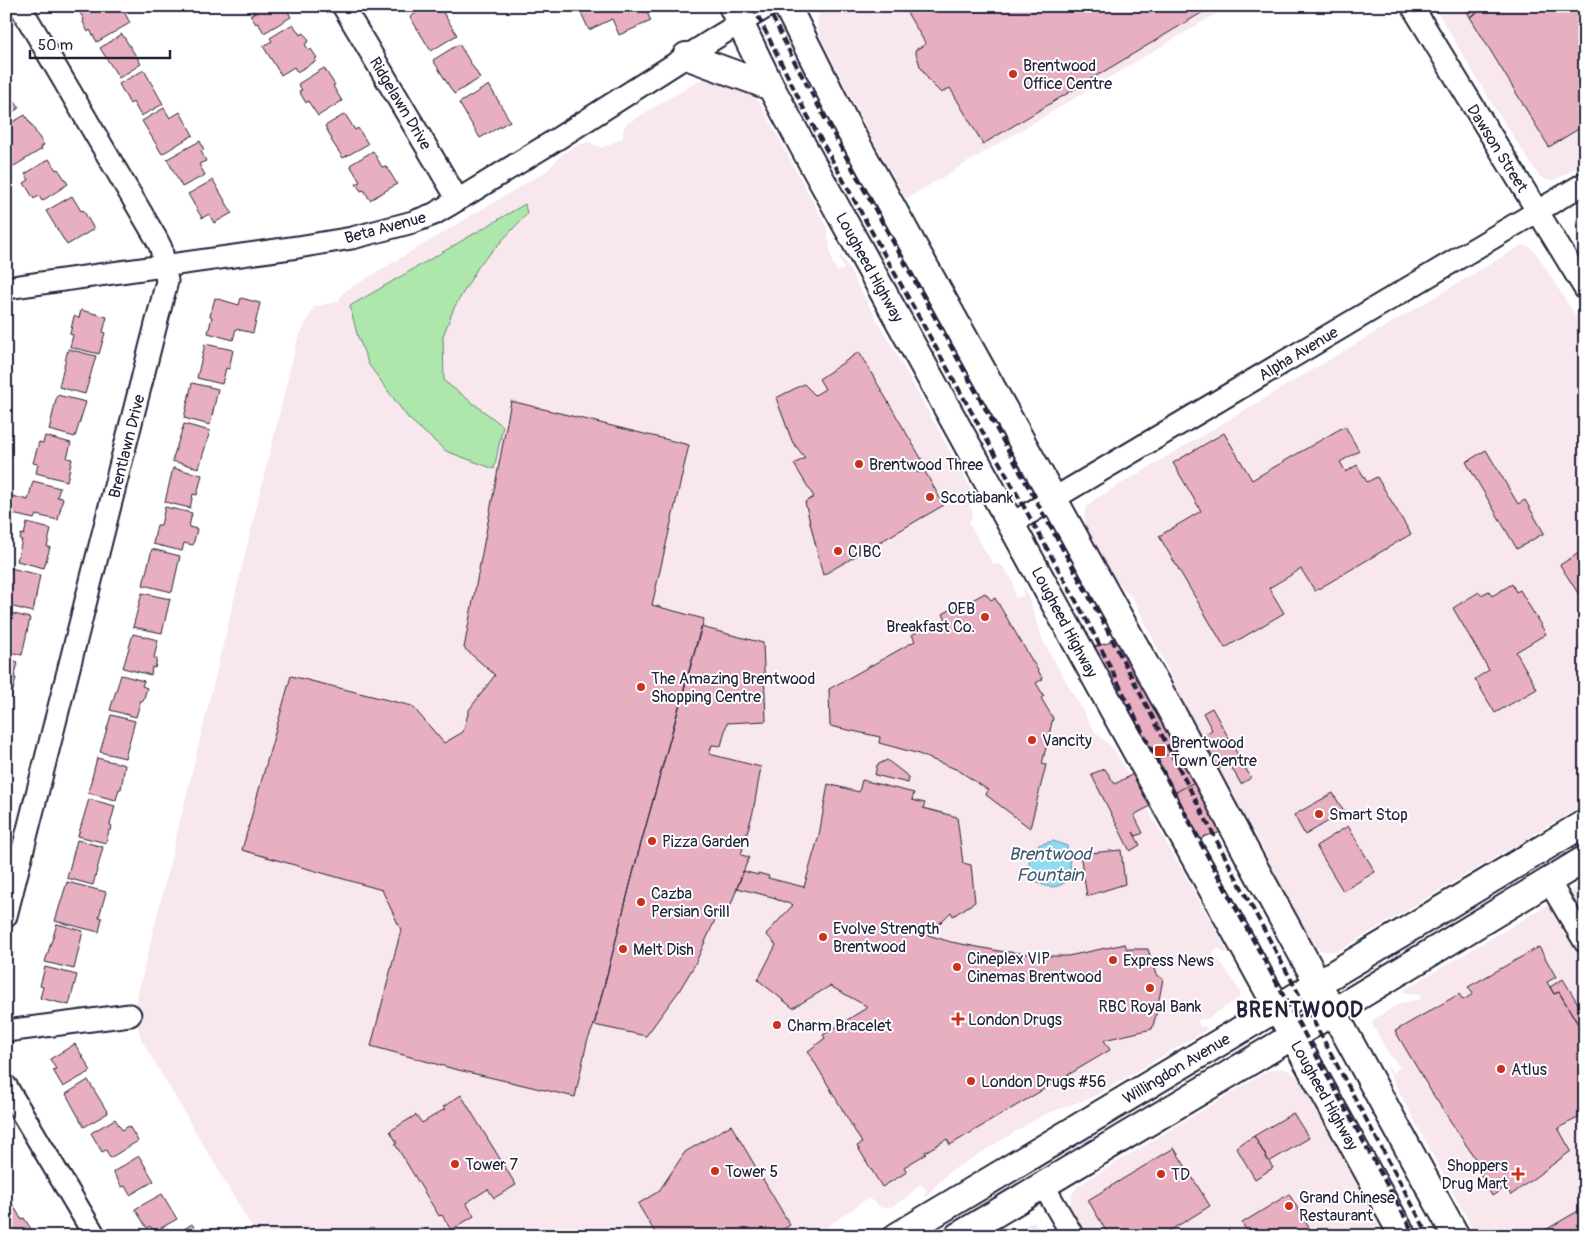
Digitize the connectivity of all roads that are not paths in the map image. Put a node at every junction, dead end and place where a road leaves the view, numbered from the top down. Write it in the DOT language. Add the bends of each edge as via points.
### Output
graph roads {
  1 [pos="20,6"];
  2 [pos="343,6"];
  3 [pos="768,6"];
  4 [pos="787,6"];
  5 [pos="1412,6"];
  6 [pos="736,14"];
  7 [pos="686,56"];
  8 [pos="771,87"];
  9 [pos="1585,183"];
  10 [pos="458,200"];
  11 [pos="1537,211"];
  12 [pos="165,265"];
  13 [pos="6,288"];
  14 [pos="1585,289"];
  15 [pos="1053,500"];
  16 [pos="1011,524"];
  17 [pos="1585,823"];
  18 [pos="1585,859"];
  19 [pos="1548,880"];
  20 [pos="6,916"];
  21 [pos="1585,942"];
  22 [pos="1317,982"];
  23 [pos="1277,1007"];
  24 [pos="1334,1012"];
  25 [pos="130,1015"];
  26 [pos="6,1031"];
  27 [pos="1293,1036"];
  28 [pos="6,1086"];
  29 [pos="1043,1185"];
  30 [pos="95,1236"];
  31 [pos="897,1236"];
  32 [pos="958,1236"];
  33 [pos="1073,1236"];
  34 [pos="1403,1236"];
  35 [pos="1456,1236"];
  1 -- 12 [label="street, Brentlawn Drive" via="156,238"];
  2 -- 10 [label="street, Ridgelawn Drive"];
  3 -- 6 [label="street, Beta Avenue"];
  4 -- 15 [label="main road" via="847,126"];
  5 -- 11 [label="street, Dawson Street"];
  6 -- 7 [label="street, Beta Avenue"];
  6 -- 8 [label="main road, Lougheed Highway"];
  7 -- 8 [label="main road"];
  7 -- 10 [label="street, Beta Avenue"];
  8 -- 16 [label="main road, Lougheed Highway"];
  9 -- 11 [label="street, Alpha Avenue"];
  10 -- 12 [label="street, Beta Avenue" via="413,222 352,238"];
  11 -- 14 [label="street, Dawson Street"];
  11 -- 15 [label="street, Alpha Avenue"];
  12 -- 13 [label="street, Beta Avenue"];
  12 -- 20 [label="street, Brentlawn Drive" via="166,287"];
  15 -- 16 [label="street, Alpha Avenue"];
  15 -- 22 [label="main road"];
  16 -- 23 [label="main road, Lougheed Highway"];
  17 -- 22 [label="main road, Willingdon Avenue"];
  18 -- 19 [label="main road, Willingdon Avenue"];
  19 -- 21 [label="street"];
  19 -- 24 [label="main road, Willingdon Avenue"];
  22 -- 23 [label="main road, Willingdon Avenue"];
  22 -- 24 [label="main road"];
  23 -- 27 [label="main road, Lougheed Highway"];
  23 -- 31 [label="main road, Willingdon Avenue"];
  24 -- 27 [label="main road, Willingdon Avenue"];
  24 -- 35 [label="main road"];
  25 -- 26 [label="street"];
  27 -- 29 [label="main road, Willingdon Avenue"];
  27 -- 34 [label="main road, Lougheed Highway"];
  28 -- 30 [label="street"];
  29 -- 32 [label="main road, Willingdon Avenue"];
  29 -- 33 [label="street"];
}
